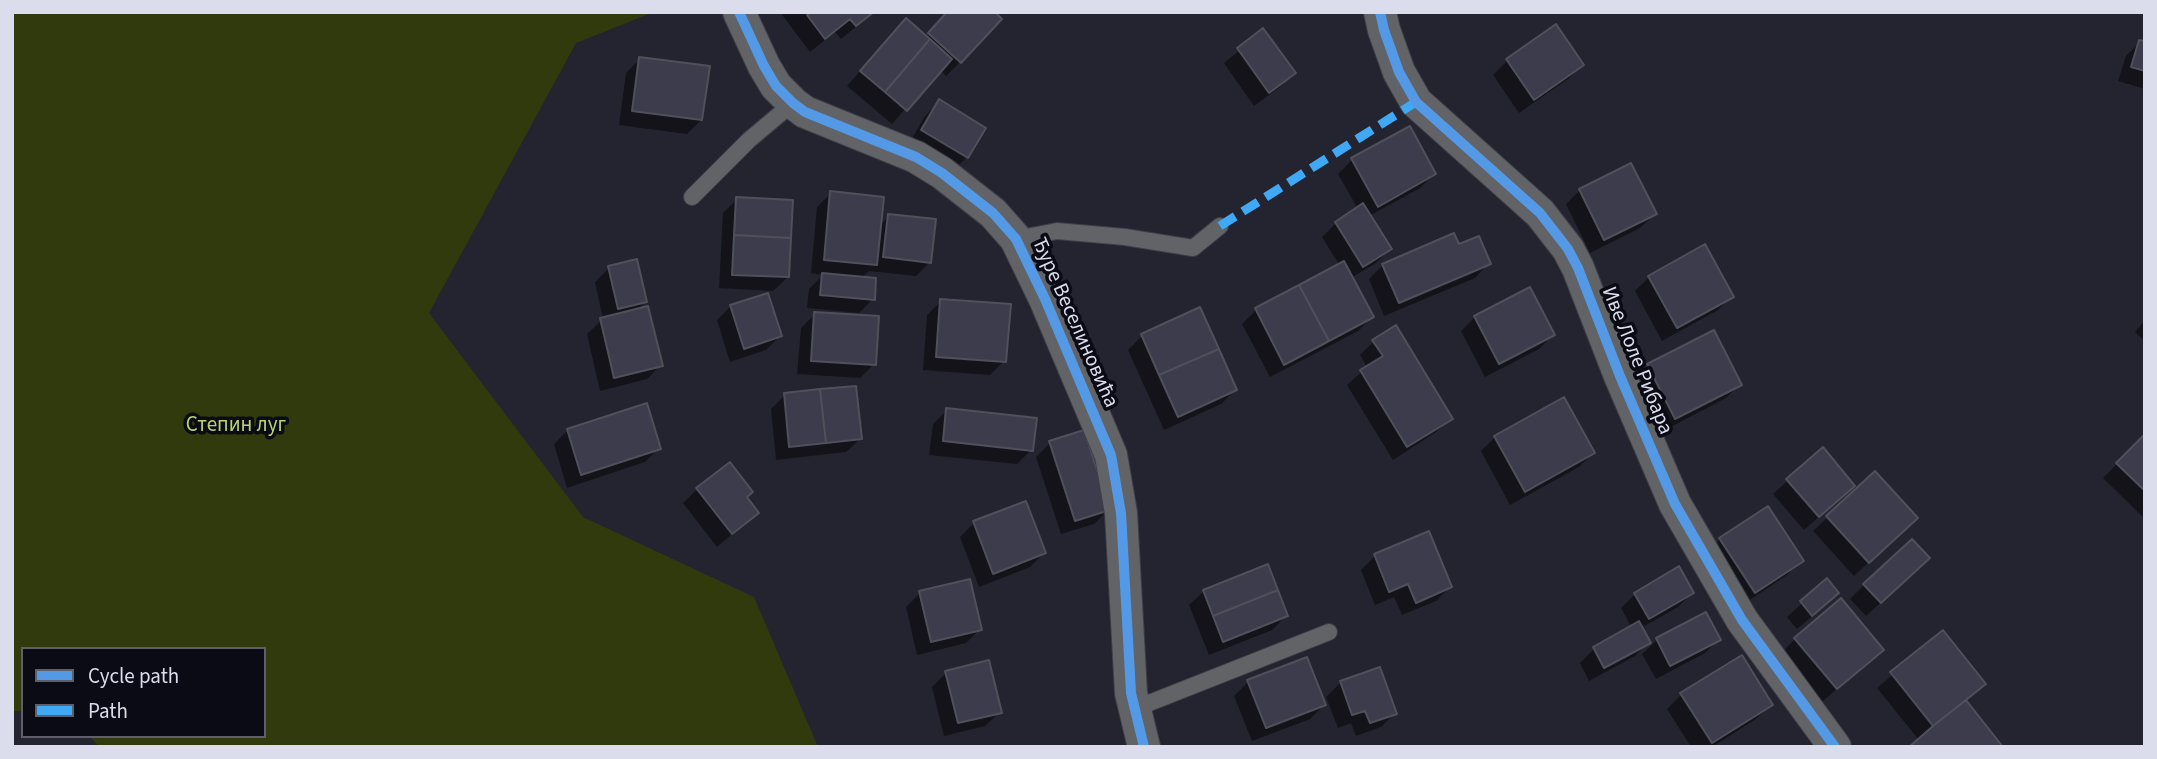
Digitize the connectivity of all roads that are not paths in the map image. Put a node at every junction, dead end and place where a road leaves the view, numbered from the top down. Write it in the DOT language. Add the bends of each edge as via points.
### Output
graph roads {
  1 [pos="738,12"];
  2 [pos="1380,12"];
  3 [pos="793,103"];
  4 [pos="692,197"];
  5 [pos="1220,226"];
  6 [pos="1016,239"];
  7 [pos="1329,632"];
  8 [pos="1134,709"];
  9 [pos="1144,747"];
  10 [pos="1835,747"];
  1 -- 3 [label="street, Ђуре Веселиновића" via="776,86"];
  2 -- 10 [label="street, Иве Лоле Рибара" via="1399,72 1416,102 1540,213 1568,249 1675,504 1742,620"];
  3 -- 4 [label="lane"];
  3 -- 6 [label="street, Ђуре Веселиновића" via="916,157 993,214"];
  5 -- 6 [label="lane" via="1193,248 1057,231"];
  6 -- 8 [label="street, Ђуре Веселиновића" via="1111,455 1121,513"];
  7 -- 8 [label="lane"];
  8 -- 9 [label="street, Ђуре Веселиновића"];
}
